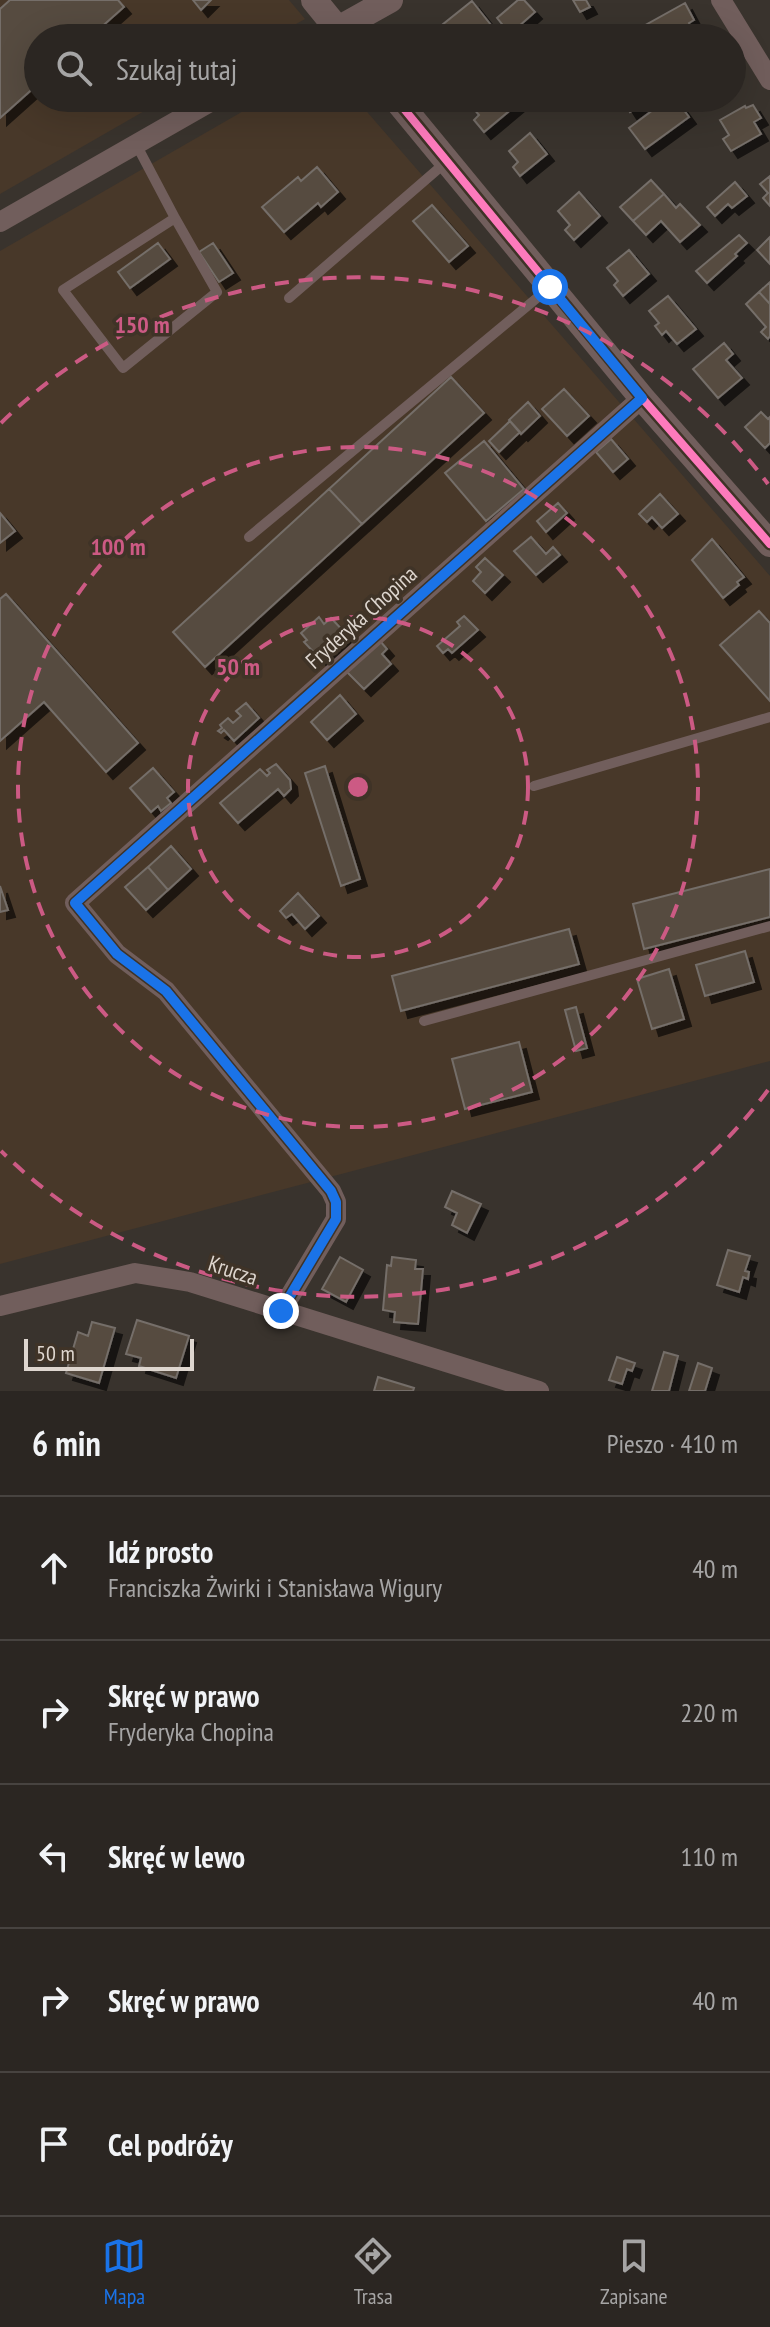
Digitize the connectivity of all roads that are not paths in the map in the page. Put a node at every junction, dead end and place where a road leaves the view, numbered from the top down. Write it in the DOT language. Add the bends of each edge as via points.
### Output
graph roads {
  1 [pos="314,0"];
  2 [pos="390,0"];
  3 [pos="721,0"];
  4 [pos="328,24"];
  5 [pos="352,24"];
  6 [pos="736,24"];
  7 [pos="746,41"];
  8 [pos="770,80"];
  9 [pos="192,112"];
  10 [pos="407,112"];
  11 [pos="136,144"];
  12 [pos="447,161"];
  13 [pos="175,218"];
  14 [pos="0,222"];
  15 [pos="550,287"];
  16 [pos="289,298"];
  17 [pos="642,398"];
  18 [pos="249,537"];
  19 [pos="770,544"];
  20 [pos="770,717"];
  21 [pos="534,786"];
  22 [pos="770,926"];
  23 [pos="424,1021"];
  24 [pos="0,1306"];
  25 [pos="281,1311"];
  26 [pos="539,1391"];
  1 -- 4 [label="street"];
  2 -- 5 [label="street"];
  3 -- 6 [label="street"];
  7 -- 8 [label="street"];
  9 -- 11 [label="street"];
  10 -- 12 [label="street"];
  11 -- 13 [label="lane"];
  11 -- 14 [label="street"];
  12 -- 15 [label="street"];
  12 -- 16 [label="lane"];
  13 -- 13 [label="lane" via="63,290 123,368 217,292"];
  15 -- 17 [label="street"];
  15 -- 18 [label="lane"];
  17 -- 19 [label="street"];
  17 -- 25 [label="street, Fryderyka Chopina" via="75,903 117,954 166,991 331,1191 336,1219"];
  20 -- 21 [label="lane"];
  22 -- 23 [label="lane"];
  24 -- 25 [label="street, Krucza" via="135,1273 190,1282"];
  25 -- 26 [label="street, Krucza"];
}
